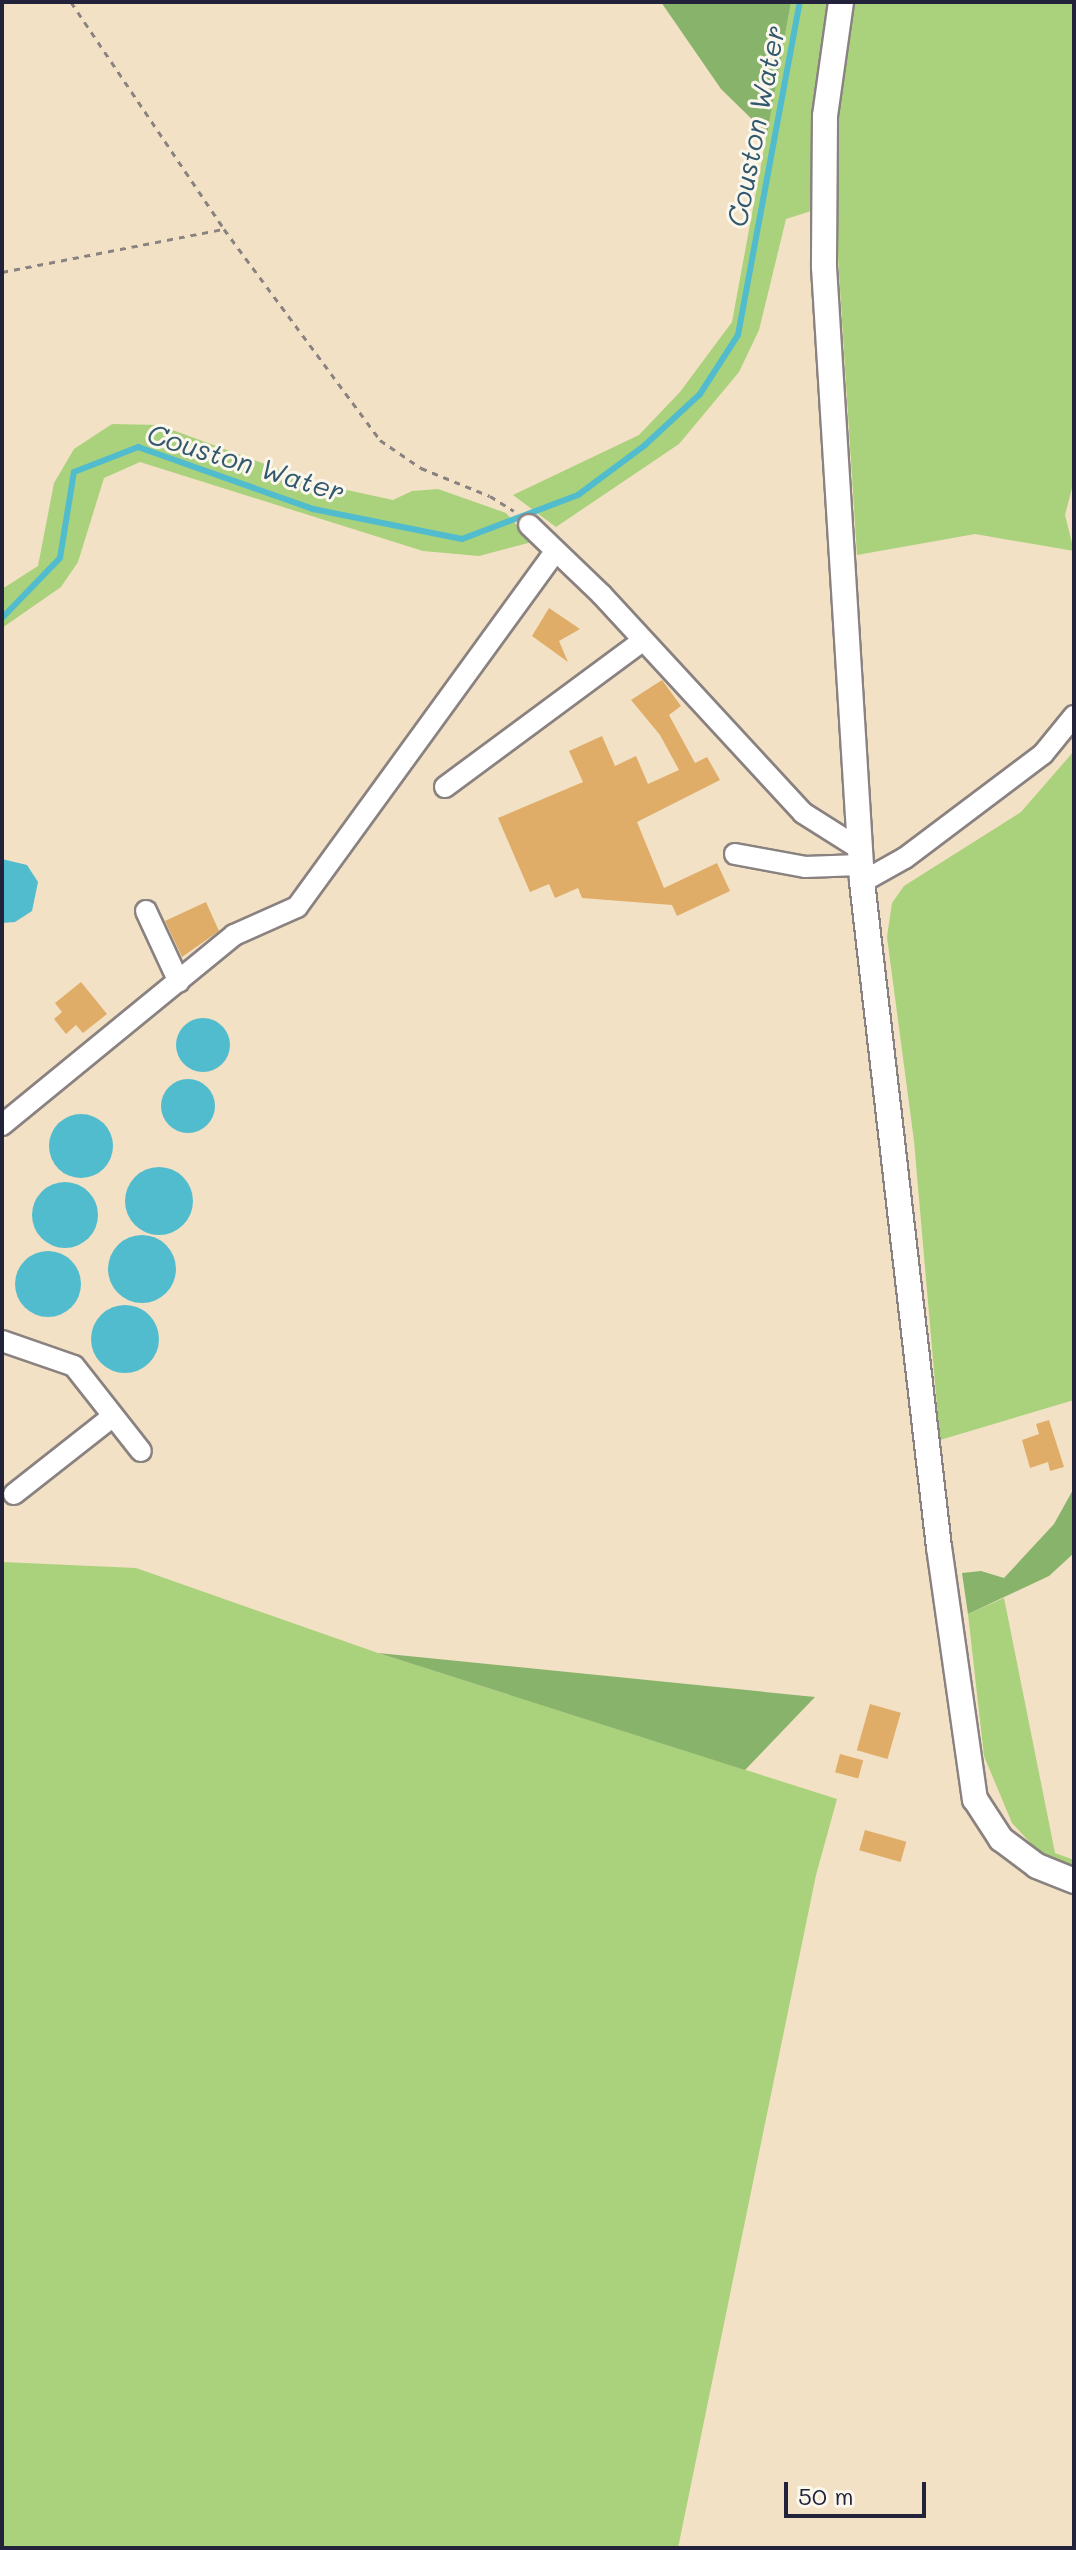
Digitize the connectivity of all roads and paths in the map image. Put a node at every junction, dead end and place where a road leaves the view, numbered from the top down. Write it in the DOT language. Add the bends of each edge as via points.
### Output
graph roads {
  1 [pos="71,2"];
  2 [pos="841,2"];
  3 [pos="224,229"];
  4 [pos="2,272"];
  5 [pos="510,507"];
  6 [pos="529,525"];
  7 [pos="555,552"];
  8 [pos="642,641"];
  9 [pos="1074,716"];
  10 [pos="445,787"];
  11 [pos="735,854"];
  12 [pos="861,865"];
  13 [pos="146,911"];
  14 [pos="179,982"];
  15 [pos="2,1125"];
  16 [pos="2,1341"];
  17 [pos="113,1416"];
  18 [pos="141,1451"];
  19 [pos="14,1494"];
  20 [pos="1074,1881"];
  1 -- 3 [label="path"];
  2 -- 12 [label="main road" via="825,116 824,267"];
  3 -- 4 [label="path"];
  3 -- 5 [label="path" via="380,440 421,468"];
  6 -- 7 [label="street"];
  7 -- 8 [label="street"];
  7 -- 14 [label="street" via="297,907 234,935"];
  8 -- 10 [label="street"];
  8 -- 12 [label="street" via="803,813"];
  9 -- 12 [label="street" via="1043,754 905,858"];
  11 -- 12 [label="street" via="805,867"];
  12 -- 20 [label="main road" via="937,1531 975,1799 1001,1839 1037,1866"];
  13 -- 14 [label="street"];
  14 -- 15 [label="street"];
  16 -- 17 [label="street" via="74,1366"];
  17 -- 18 [label="street"];
  17 -- 19 [label="street"];
}
